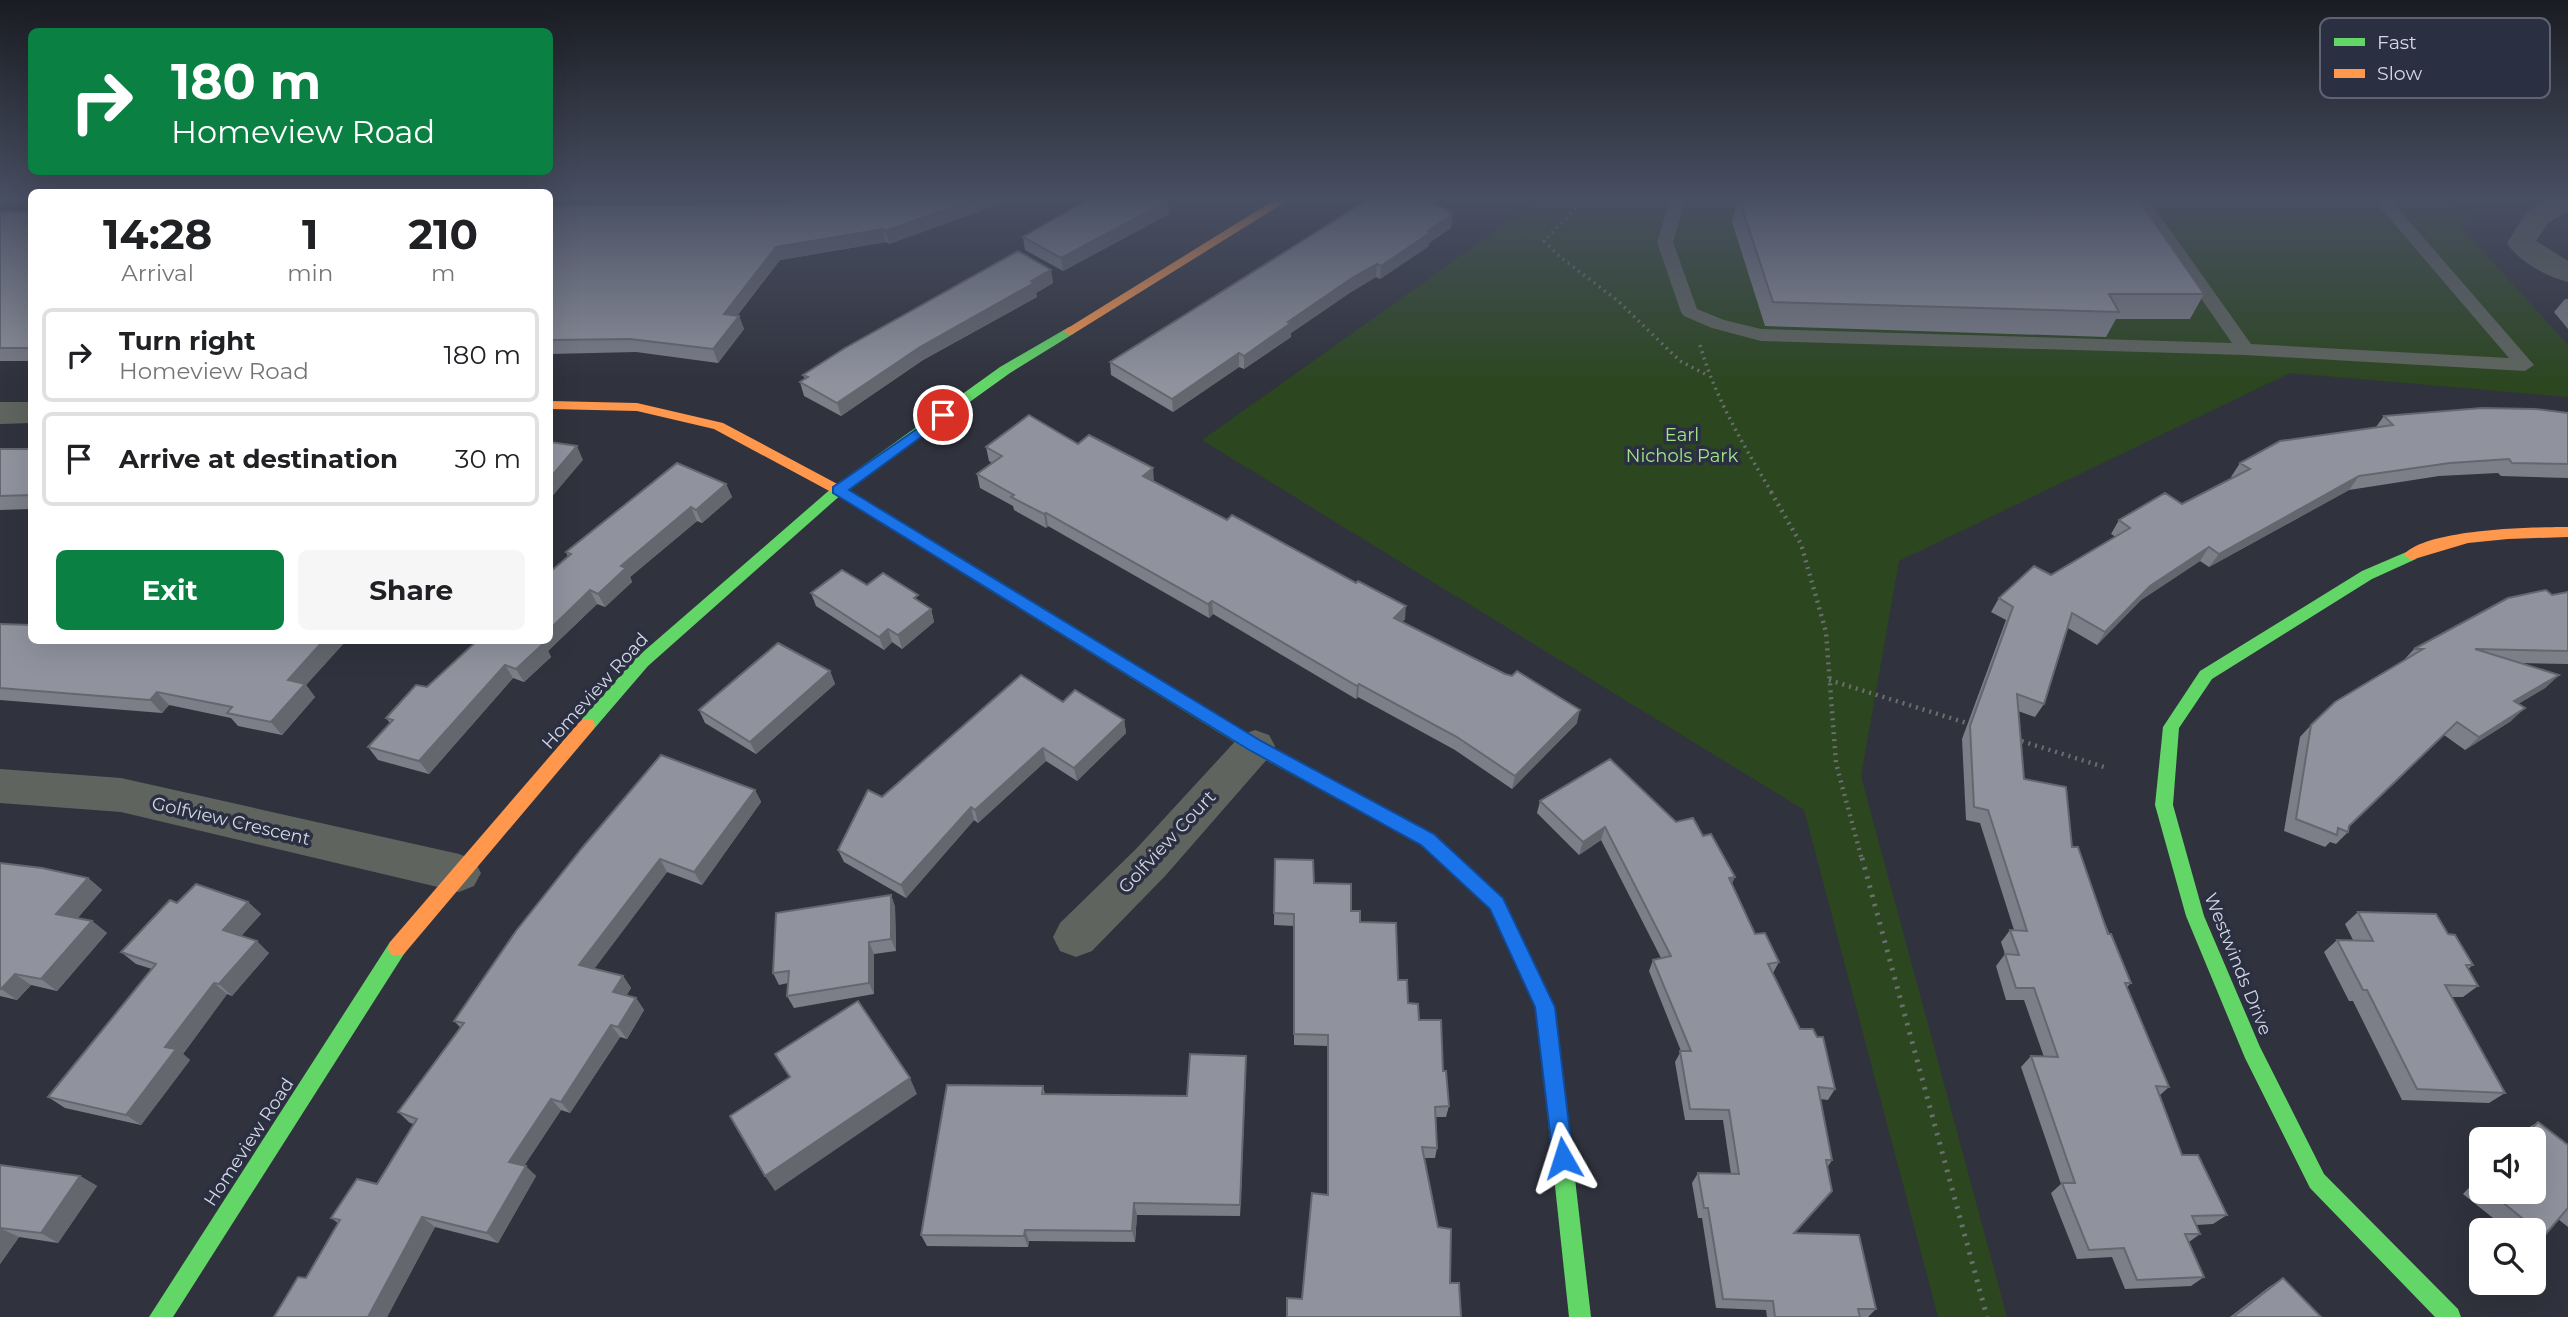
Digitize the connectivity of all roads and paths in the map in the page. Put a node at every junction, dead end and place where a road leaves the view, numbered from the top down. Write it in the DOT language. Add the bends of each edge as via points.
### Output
graph roads {
  1 [pos="1184,260"];
  2 [pos="1565,260"];
  3 [pos="1672,260"];
  4 [pos="2183,260"];
  5 [pos="2434,260"];
  6 [pos="2543,260"];
  7 [pos="2568,274"];
  8 [pos="1690,312"];
  9 [pos="2245,349"];
  10 [pos="1709,376"];
  11 [pos="553,405"];
  12 [pos="28,412"];
  13 [pos="0,413"];
  14 [pos="838,490"];
  15 [pos="2568,532"];
  16 [pos="1829,680"];
  17 [pos="1975,726"];
  18 [pos="2001,734"];
  19 [pos="1255,746"];
  20 [pos="2107,768"];
  21 [pos="0,786"];
  22 [pos="459,873"];
  23 [pos="1076,937"];
  24 [pos="160,1317"];
  25 [pos="1580,1317"];
  26 [pos="1987,1317"];
  27 [pos="2450,1317"];
  1 -- 14 [label="street, Homeview Road" via="1005,370"];
  2 -- 10 [label="path" via="1618,301 1680,361"];
  3 -- 8 [label="lane"];
  4 -- 9 [label="lane"];
  5 -- 9 [label="lane" via="2525,365"];
  6 -- 7 [label="street"];
  8 -- 9 [label="lane" via="1760,335"];
  8 -- 10 [label="path"];
  10 -- 16 [label="path" via="1801,544 1826,632"];
  11 -- 14 [label="street" via="637,407 718,426"];
  12 -- 13 [label="street"];
  14 -- 19 [label="street"];
  14 -- 22 [label="street, Homeview Road" via="642,662"];
  15 -- 27 [label="street, Westwinds Drive" via="2522,531 2434,544 2367,575 2206,675 2171,727 2164,805 2195,916 2252,1052 2317,1181"];
  16 -- 17 [label="path"];
  16 -- 26 [label="path" via="1836,763"];
  18 -- 20 [label="path"];
  19 -- 23 [label="street, Golfview Court"];
  19 -- 25 [label="street" via="1427,839 1497,904 1545,1007"];
  21 -- 22 [label="street, Golfview Crescent" via="121,795"];
  22 -- 24 [label="street, Homeview Road" via="402,939"];
}
